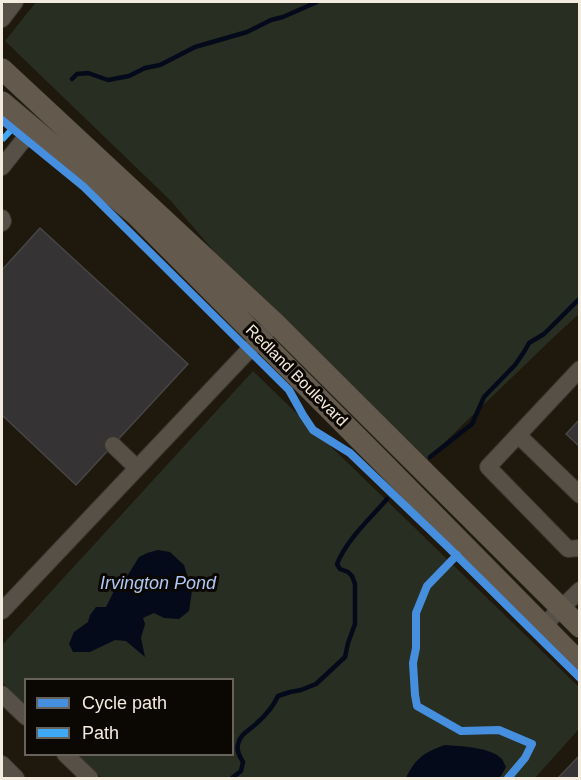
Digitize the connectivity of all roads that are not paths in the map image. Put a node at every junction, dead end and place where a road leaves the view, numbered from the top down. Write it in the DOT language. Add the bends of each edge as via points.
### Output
graph roads {
  1 [pos="15,2"];
  2 [pos="2,19"];
  3 [pos="2,69"];
  4 [pos="2,102"];
  5 [pos="33,128"];
  6 [pos="2,167"];
  7 [pos="2,218"];
  8 [pos="2,223"];
  9 [pos="276,322"];
  10 [pos="259,338"];
  11 [pos="579,369"];
  12 [pos="518,435"];
  13 [pos="113,445"];
  14 [pos="137,468"];
  15 [pos="579,495"];
  16 [pos="579,548"];
  17 [pos="579,590"];
  18 [pos="561,608"];
  19 [pos="2,611"];
  20 [pos="543,626"];
  21 [pos="579,627"];
  22 [pos="579,663"];
  23 [pos="2,694"];
  24 [pos="24,715"];
  25 [pos="67,756"];
  26 [pos="2,764"];
  27 [pos="16,778"];
  28 [pos="90,778"];
  1 -- 2 [label="street"];
  3 -- 9 [label="main road, Redland Boulevard"];
  4 -- 5 [label="main road, Redland Boulevard"];
  5 -- 6 [label="street"];
  5 -- 10 [label="main road, Redland Boulevard" via="136,215"];
  7 -- 8 [label="street"];
  9 -- 10 [label="street"];
  9 -- 18 [label="main road, Redland Boulevard"];
  10 -- 14 [label="street"];
  10 -- 20 [label="main road, Redland Boulevard"];
  11 -- 12 [label="street"];
  12 -- 15 [label="street"];
  12 -- 16 [label="street" via="488,467 568,549"];
  13 -- 14 [label="street"];
  14 -- 19 [label="street"];
  17 -- 18 [label="street"];
  18 -- 20 [label="street"];
  18 -- 21 [label="main road, Redland Boulevard"];
  20 -- 22 [label="main road, Redland Boulevard"];
  23 -- 24 [label="street"];
  25 -- 28 [label="street"];
  26 -- 27 [label="street"];
}
